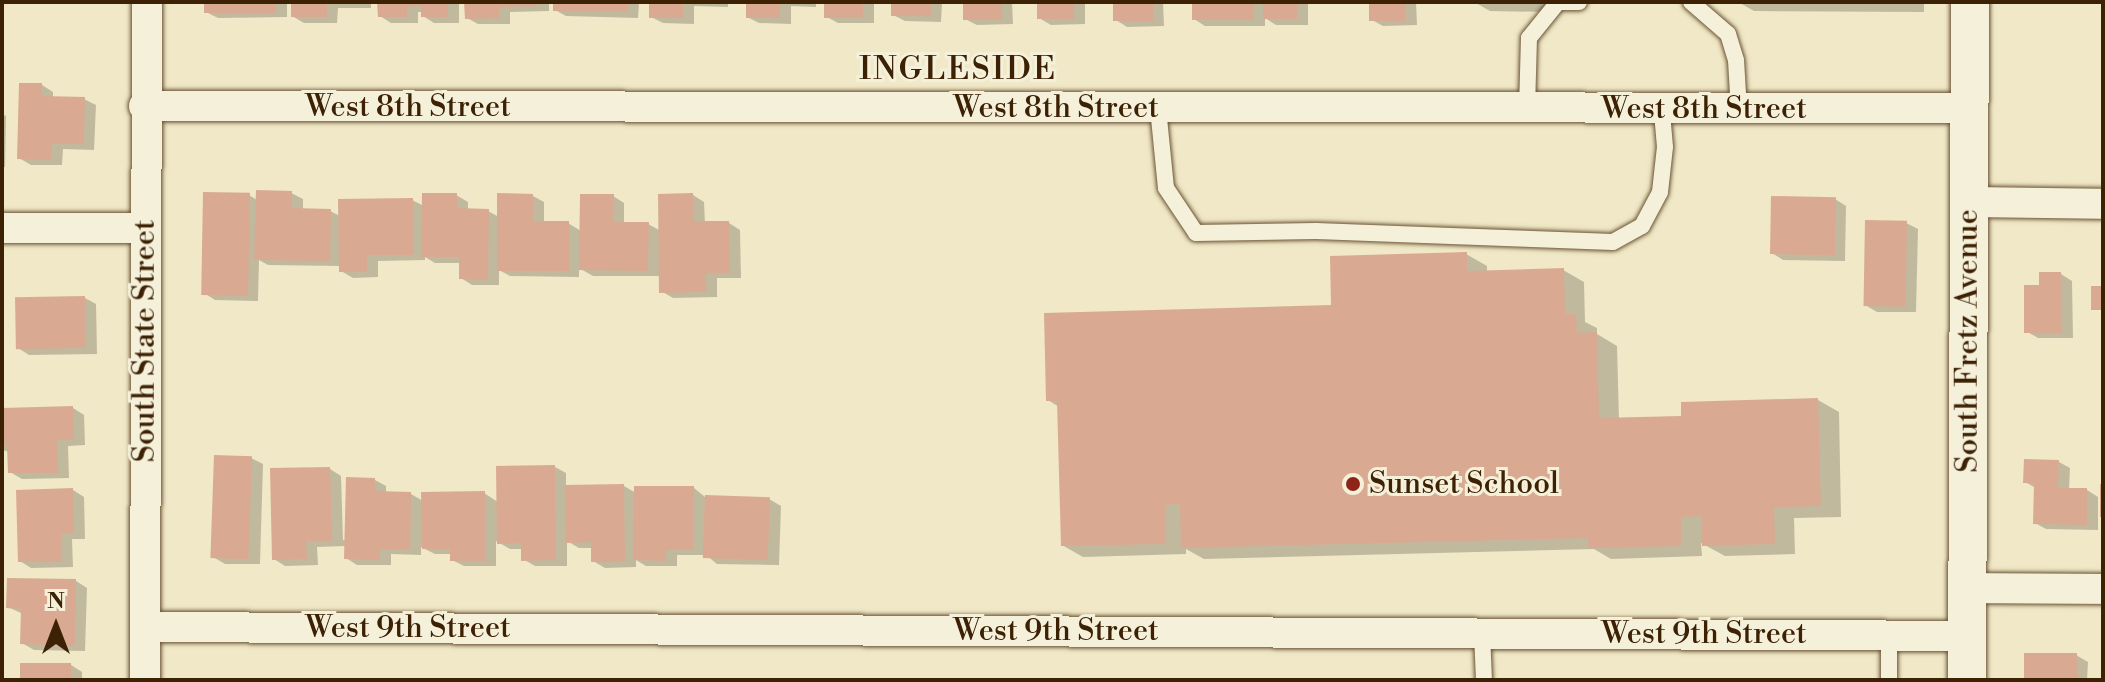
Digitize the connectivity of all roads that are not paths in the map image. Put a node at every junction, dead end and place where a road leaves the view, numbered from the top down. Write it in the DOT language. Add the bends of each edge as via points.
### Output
graph roads {
  1 [pos="147,2"];
  2 [pos="1579,2"];
  3 [pos="1691,2"];
  4 [pos="1970,2"];
  5 [pos="144,106"];
  6 [pos="1158,108"];
  7 [pos="1968,108"];
  8 [pos="1527,109"];
  9 [pos="1662,109"];
  10 [pos="1739,110"];
  11 [pos="1968,202"];
  12 [pos="2103,204"];
  13 [pos="2,228"];
  14 [pos="144,228"];
  15 [pos="1968,588"];
  16 [pos="2103,589"];
  17 [pos="146,627"];
  18 [pos="1482,633"];
  19 [pos="1889,635"];
  20 [pos="1967,636"];
  21 [pos="145,680"];
  22 [pos="1484,680"];
  23 [pos="1889,680"];
  24 [pos="1967,680"];
  1 -- 5 [label="street, South State Street"];
  2 -- 8 [label="lane" via="1558,2 1529,38"];
  3 -- 10 [label="lane" via="1728,34 1736,60"];
  4 -- 7 [label="street, South Fretz Avenue"];
  5 -- 6 [label="street, West 8th Street"];
  5 -- 14 [label="street, South State Street"];
  6 -- 8 [label="street, West 8th Street"];
  6 -- 9 [label="lane" via="1166,188 1196,233 1316,231 1613,242 1642,226 1660,192"];
  7 -- 10 [label="street, West 8th Street"];
  7 -- 11 [label="street, South Fretz Avenue"];
  8 -- 9 [label="street, West 8th Street"];
  9 -- 10 [label="street, West 8th Street"];
  11 -- 12 [label="street"];
  11 -- 15 [label="street, South Fretz Avenue"];
  13 -- 14 [label="street"];
  14 -- 17 [label="street, South State Street"];
  15 -- 16 [label="street"];
  15 -- 20 [label="street, South Fretz Avenue"];
  17 -- 18 [label="street, West 9th Street"];
  17 -- 21 [label="street, South State Street"];
  18 -- 19 [label="street, West 9th Street"];
  18 -- 22 [label="lane"];
  19 -- 20 [label="street, West 9th Street"];
  19 -- 23 [label="lane"];
  20 -- 24 [label="street, South Fretz Avenue"];
}
